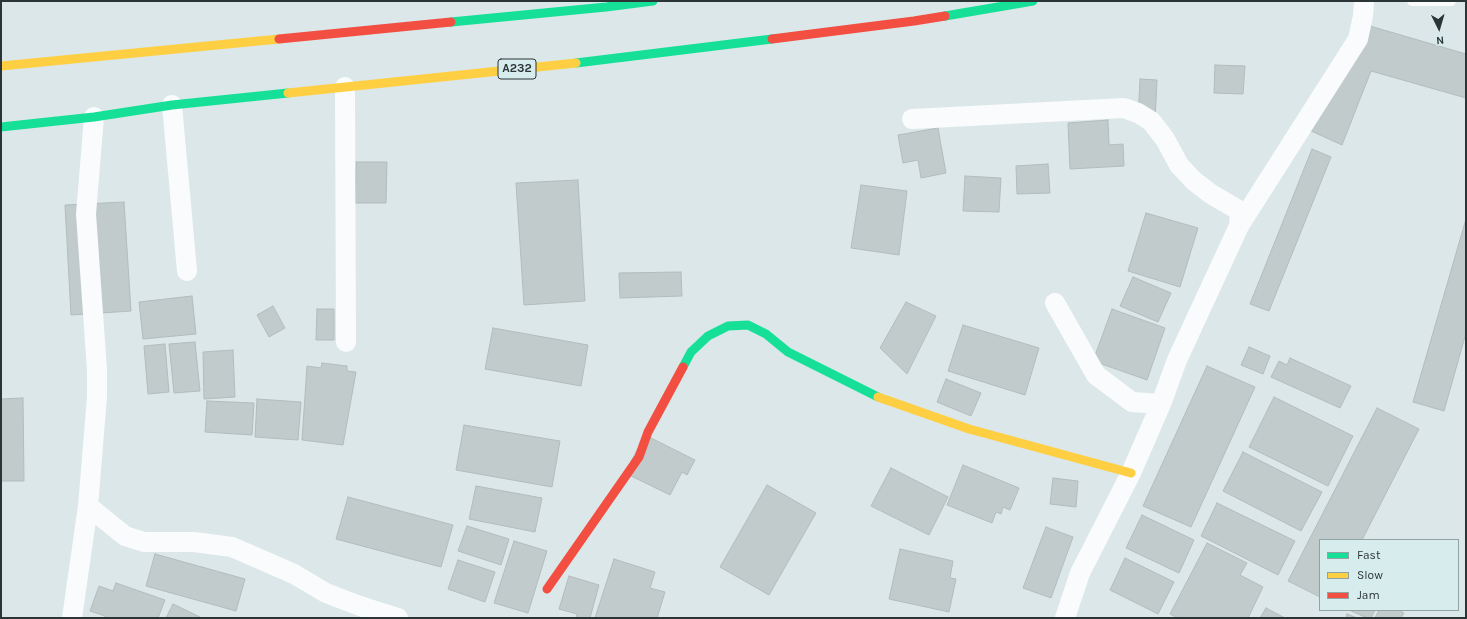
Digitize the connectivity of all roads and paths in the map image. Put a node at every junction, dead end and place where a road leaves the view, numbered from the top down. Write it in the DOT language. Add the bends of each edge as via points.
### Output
graph roads {
  1 [pos="653,1"];
  2 [pos="1033,1"];
  3 [pos="1364,1"];
  4 [pos="1412,1"];
  5 [pos="1451,1"];
  6 [pos="606,4"];
  7 [pos="1,66"];
  8 [pos="345,87"];
  9 [pos="172,105"];
  10 [pos="94,117"];
  11 [pos="912,120"];
  12 [pos="1,127"];
  13 [pos="1239,226"];
  14 [pos="187,271"];
  15 [pos="1055,303"];
  16 [pos="346,342"];
  17 [pos="1161,404"];
  18 [pos="1131,473"];
  19 [pos="88,506"];
  20 [pos="547,589"];
  21 [pos="72,618"];
  22 [pos="398,618"];
  23 [pos="1065,618"];
  1 -- 6 [label="main road"];
  2 -- 8 [label="main road, A232" via="914,21 594,61"];
  3 -- 13 [label="street" via="1358,39"];
  4 -- 5 [label="lane"];
  6 -- 7 [label="main road"];
  8 -- 9 [label="main road, A232"];
  8 -- 16 [label="street"];
  9 -- 10 [label="main road, A232"];
  9 -- 14 [label="street"];
  10 -- 12 [label="main road, A232"];
  10 -- 19 [label="street" via="86,214 97,397"];
  11 -- 13 [label="street" via="1124,108 1151,121 1179,164 1194,181 1240,211"];
  13 -- 17 [label="street" via="1177,360"];
  15 -- 17 [label="street" via="1096,375 1132,402"];
  17 -- 18 [label="street"];
  18 -- 20 [label="main road" via="970,429 877,396 788,352 766,334 748,325 728,326 708,336 691,352 648,432 640,457"];
  18 -- 23 [label="street" via="1080,573"];
  19 -- 21 [label="street"];
  19 -- 22 [label="street" via="126,536 144,542 194,542 232,547 294,574 326,594"];
}
